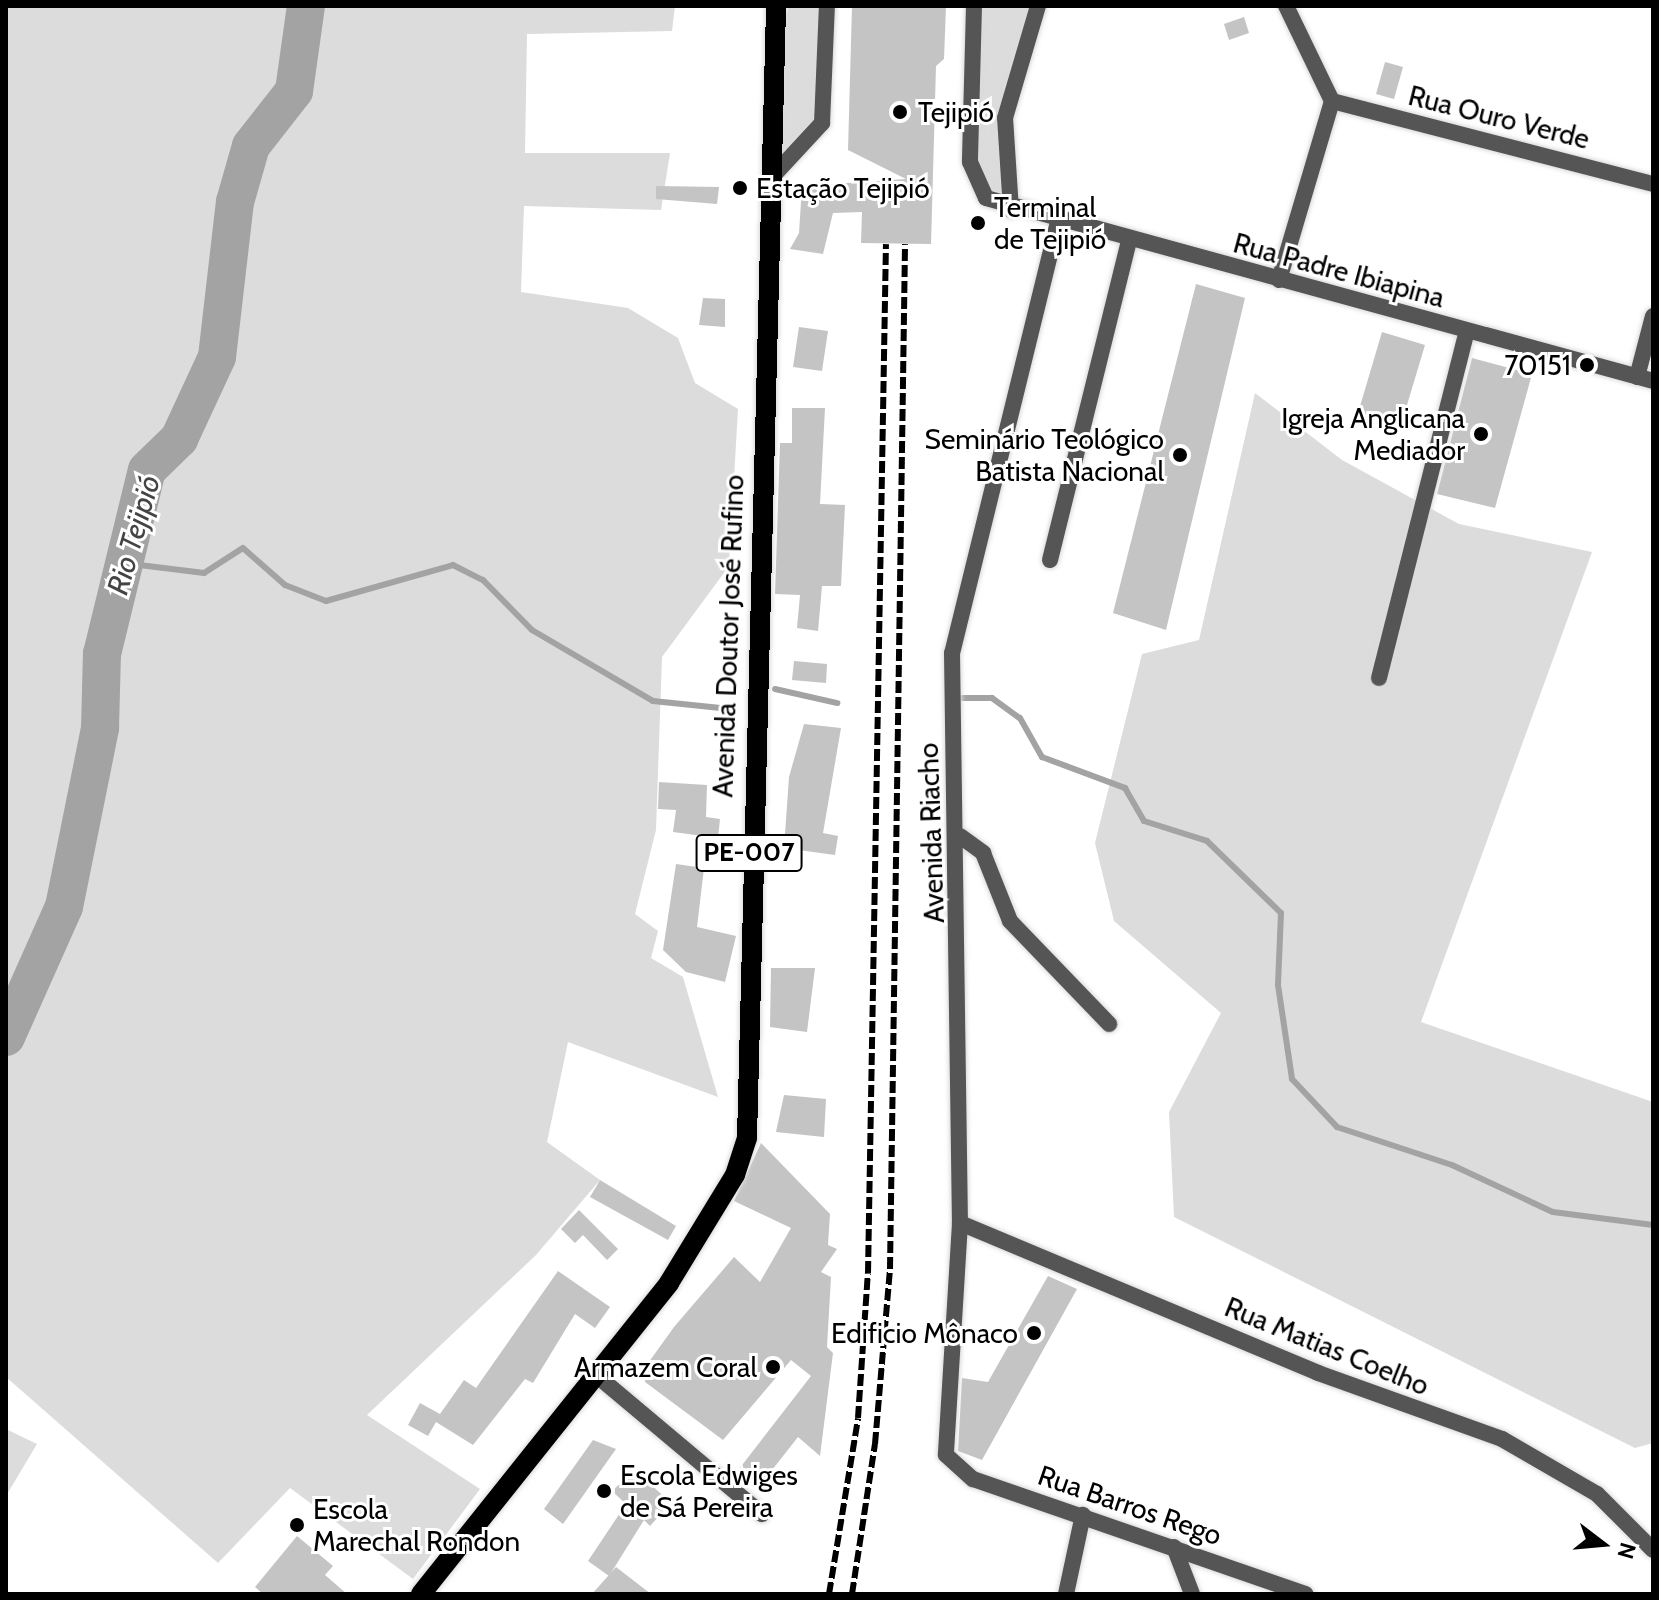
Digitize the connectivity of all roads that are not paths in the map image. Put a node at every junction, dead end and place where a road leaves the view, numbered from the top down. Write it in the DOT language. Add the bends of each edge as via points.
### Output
graph roads {
  1 [pos="776,6"];
  2 [pos="827,6"];
  3 [pos="974,6"];
  4 [pos="1038,6"];
  5 [pos="1286,6"];
  6 [pos="1332,101"];
  7 [pos="772,177"];
  8 [pos="1653,184"];
  9 [pos="1011,210"];
  10 [pos="1058,222"];
  11 [pos="1129,241"];
  12 [pos="1279,280"];
  13 [pos="1653,316"];
  14 [pos="1467,331"];
  15 [pos="1645,379"];
  16 [pos="1050,560"];
  17 [pos="1379,678"];
  18 [pos="960,836"];
  19 [pos="1109,1024"];
  20 [pos="960,1223"];
  21 [pos="595,1374"];
  22 [pos="946,1455"];
  23 [pos="762,1514"];
  24 [pos="1083,1515"];
  25 [pos="1174,1547"];
  26 [pos="1653,1550"];
  27 [pos="421,1594"];
  28 [pos="1066,1594"];
  29 [pos="1192,1594"];
  30 [pos="1306,1594"];
  1 -- 7 [label="main road, Avenida Doutor José Rufino / PE-007"];
  2 -- 7 [label="street" via="822,123"];
  3 -- 9 [label="street" via="970,162 986,198"];
  4 -- 9 [label="street" via="1005,118"];
  5 -- 6 [label="street"];
  6 -- 8 [label="street, Rua Ouro Verde"];
  6 -- 12 [label="street"];
  7 -- 21 [label="main road, Avenida Doutor José Rufino / PE-007" via="747,1138 706,1228"];
  9 -- 10 [label="street, Rua Padre Ibiapina"];
  10 -- 11 [label="street, Rua Padre Ibiapina"];
  10 -- 18 [label="street, Avenida Riacho" via="956,630"];
  11 -- 12 [label="street, Rua Padre Ibiapina"];
  11 -- 16 [label="street"];
  12 -- 14 [label="street, Rua Padre Ibiapina"];
  13 -- 15 [label="street"];
  14 -- 15 [label="street, Rua Padre Ibiapina"];
  14 -- 17 [label="street"];
  18 -- 19 [label="street" via="983,853 1010,921"];
  18 -- 20 [label="street, Avenida Riacho"];
  20 -- 22 [label="street, Avenida Riacho"];
  20 -- 26 [label="street, Rua Matias Coelho" via="1385,1400 1502,1439 1597,1494"];
  21 -- 23 [label="street"];
  21 -- 27 [label="main road, Avenida Doutor José Rufino / PE-007"];
  22 -- 24 [label="street, Rua Barros Rego" via="973,1479"];
  24 -- 25 [label="street, Rua Barros Rego"];
  24 -- 28 [label="street"];
  25 -- 29 [label="street"];
  25 -- 30 [label="street, Rua Barros Rego"];
}
